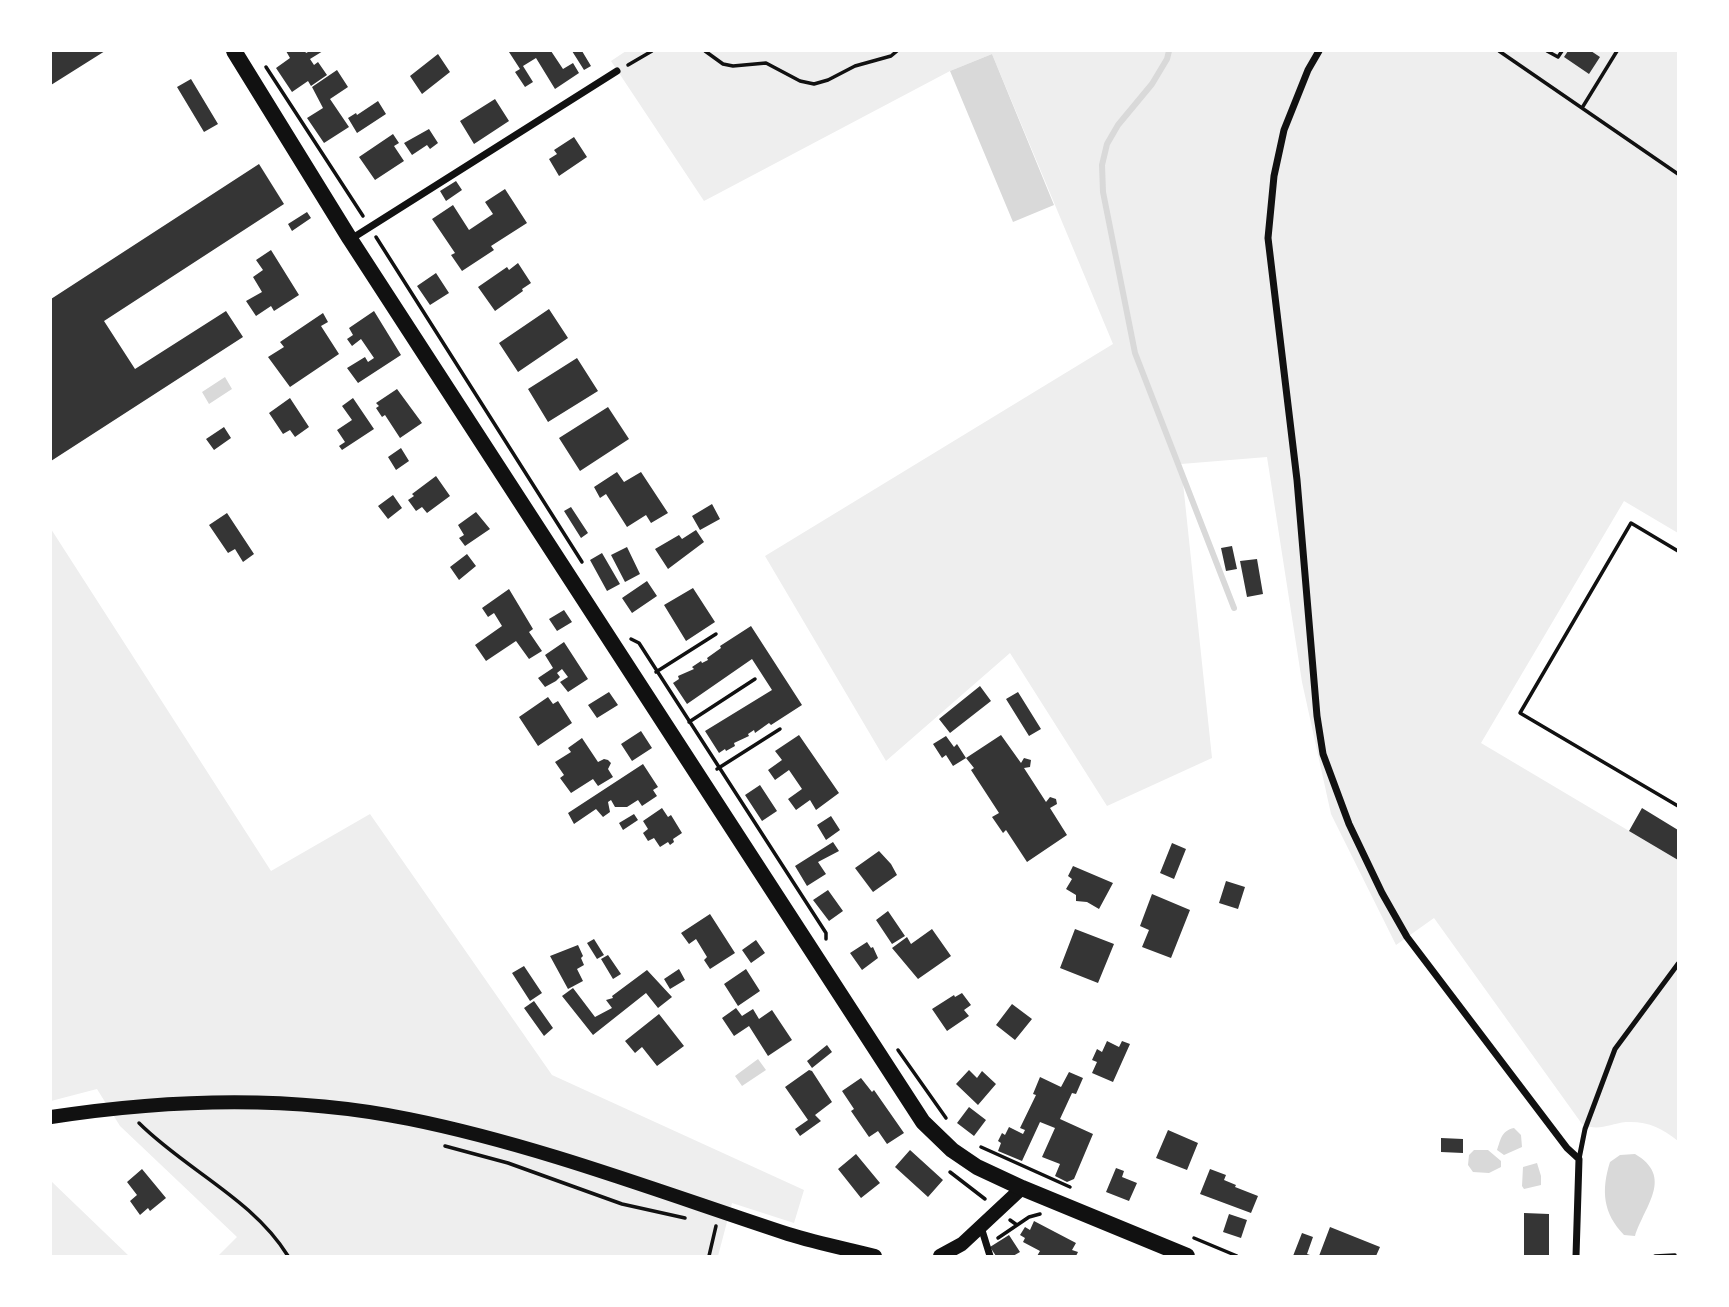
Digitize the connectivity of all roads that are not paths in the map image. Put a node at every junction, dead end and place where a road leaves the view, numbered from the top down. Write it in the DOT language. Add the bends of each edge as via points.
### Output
graph roads {
  1 [pos="234,51"];
  2 [pos="1319,51"];
  3 [pos="617,71"];
  4 [pos="350,239"];
  5 [pos="1678,964"];
  6 [pos="51,1117"];
  7 [pos="1580,1159"];
  8 [pos="1022,1188"];
  9 [pos="981,1227"];
  10 [pos="875,1256"];
  11 [pos="940,1256"];
  12 [pos="990,1256"];
  13 [pos="1187,1256"];
  14 [pos="1576,1256"];
  1 -- 4 [label="main road"];
  2 -- 7 [label="street" via="1284,130 1268,238 1323,754 1349,824 1407,937"];
  3 -- 4 [label="street"];
  4 -- 8 [label="main road" via="923,1122 977,1167"];
  5 -- 7 [label="lane" via="1615,1049 1585,1129"];
  6 -- 10 [label="main road" via="170,1103 299,1105 406,1118 551,1156 790,1234"];
  7 -- 14 [label="street"];
  8 -- 9 [label="main road"];
  8 -- 13 [label="main road"];
  9 -- 11 [label="main road"];
  9 -- 12 [label="street"];
}
